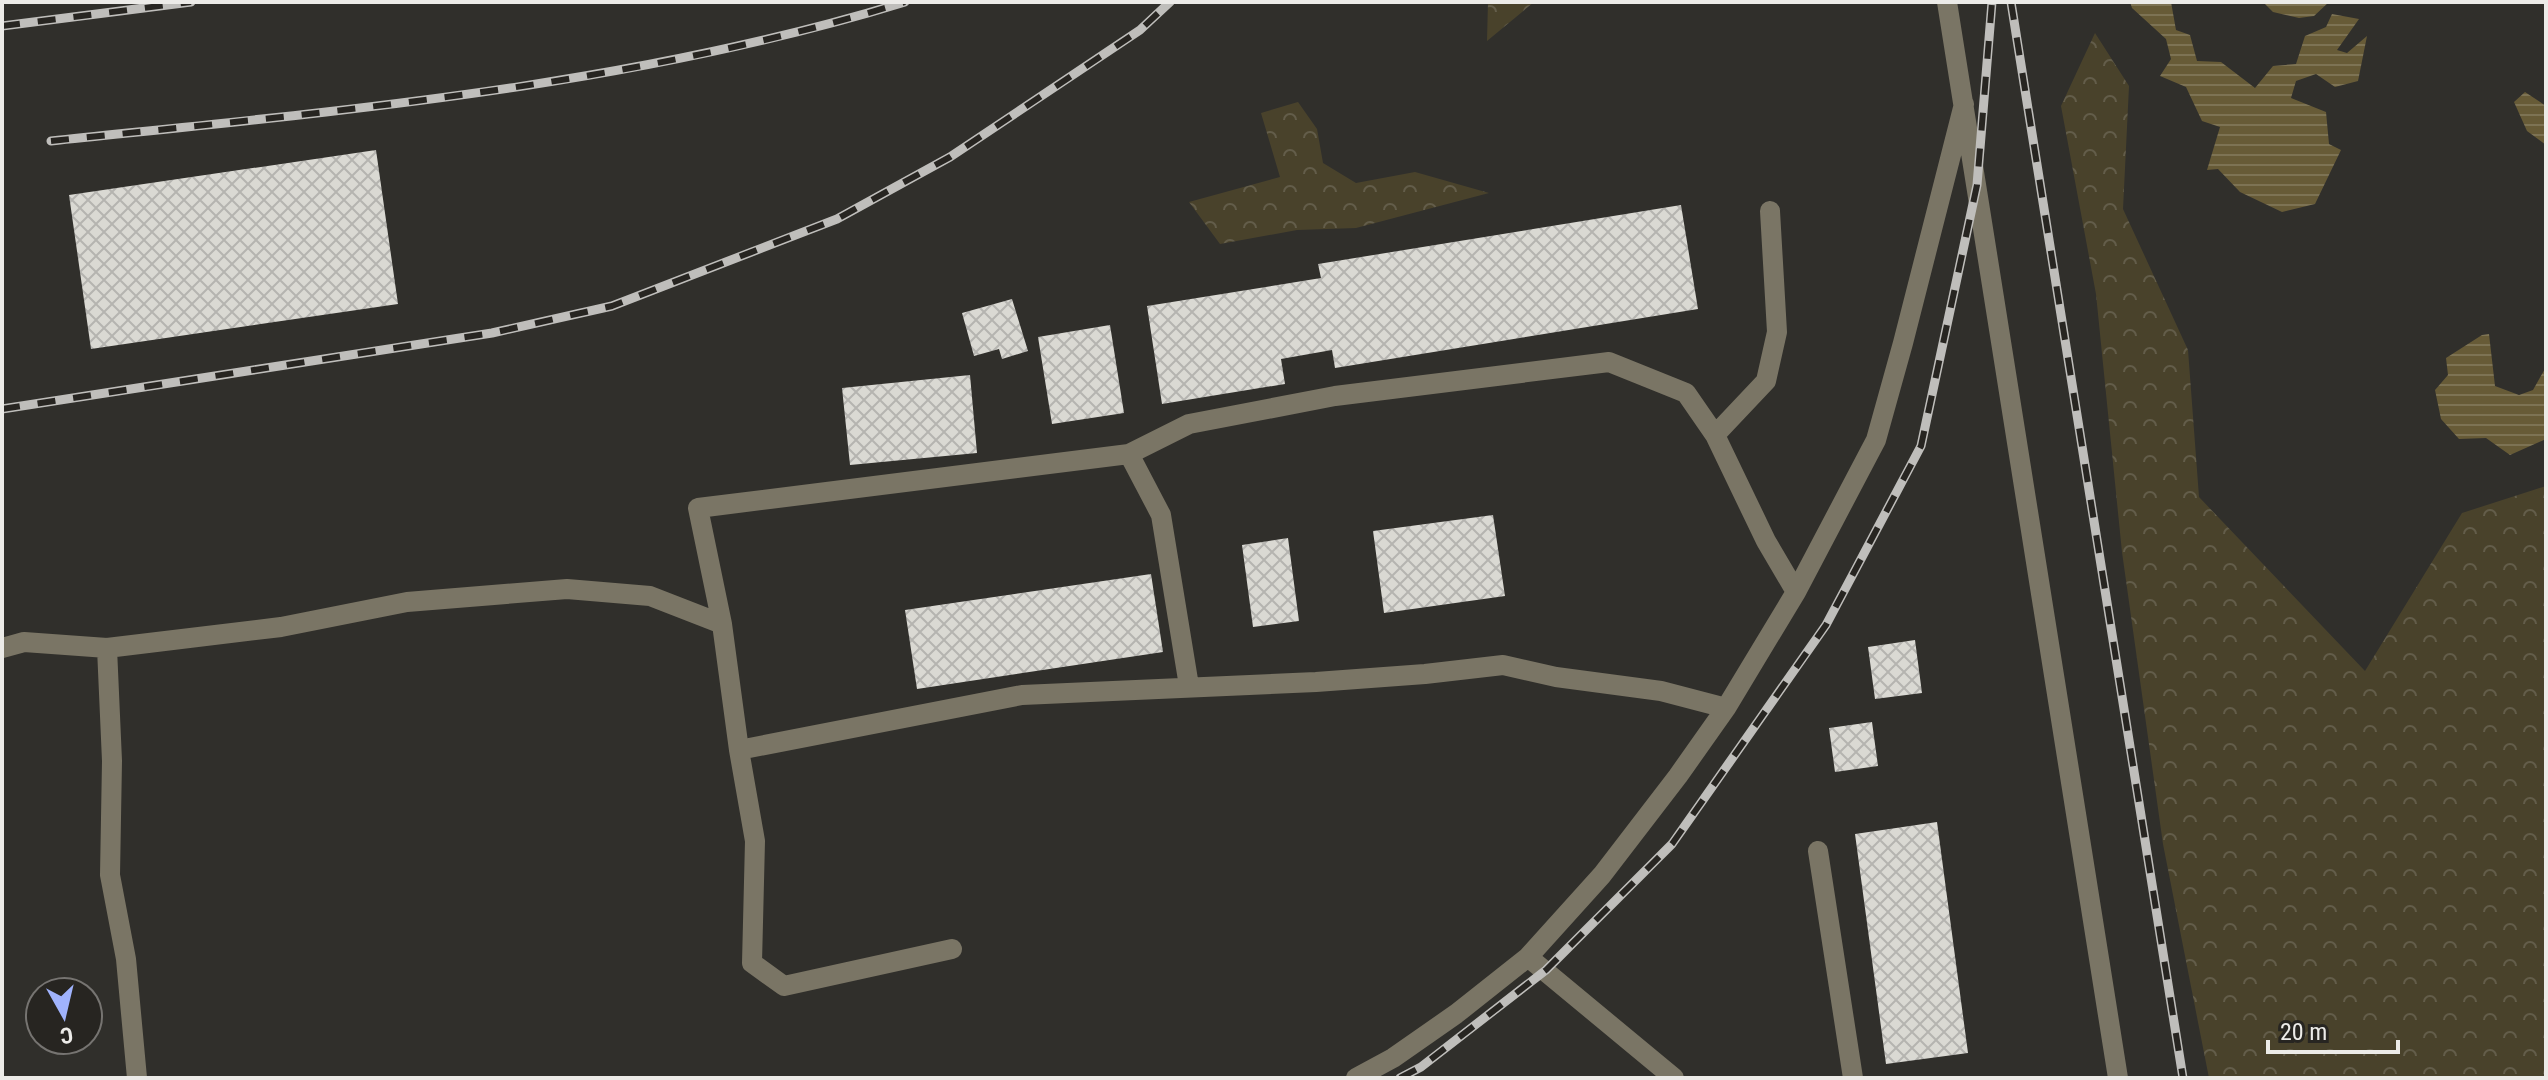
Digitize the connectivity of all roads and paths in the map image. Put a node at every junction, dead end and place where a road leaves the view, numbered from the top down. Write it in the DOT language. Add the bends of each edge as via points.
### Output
graph roads {
  1 [pos="1947,2"];
  2 [pos="1964,104"];
  3 [pos="1770,211"];
  4 [pos="1715,435"];
  5 [pos="1129,454"];
  6 [pos="1796,592"];
  7 [pos="722,624"];
  8 [pos="2,648"];
  9 [pos="107,648"];
  10 [pos="1189,686"];
  11 [pos="1726,708"];
  12 [pos="739,750"];
  13 [pos="1818,851"];
  14 [pos="952,949"];
  15 [pos="1528,957"];
  16 [pos="137,1078"];
  17 [pos="1356,1078"];
  18 [pos="1674,1078"];
  19 [pos="1853,1078"];
  20 [pos="2118,1078"];
  1 -- 2 [label="street"];
  2 -- 6 [label="street" via="1876,440"];
  2 -- 20 [label="street"];
  3 -- 4 [label="street" via="1777,332 1766,381"];
  4 -- 5 [label="street" via="1686,393 1609,362 1335,396 1189,424"];
  4 -- 6 [label="street"];
  5 -- 7 [label="street" via="698,508"];
  5 -- 10 [label="street" via="1161,515"];
  6 -- 11 [label="street"];
  7 -- 9 [label="street" via="650,596 567,589 407,602 281,627"];
  7 -- 12 [label="street"];
  8 -- 9 [label="street" via="24,642"];
  9 -- 16 [label="street" via="110,875 126,959"];
  10 -- 11 [label="street" via="1316,682 1503,665 1661,691"];
  10 -- 12 [label="street" via="1022,695"];
  11 -- 15 [label="street" via="1602,875"];
  12 -- 14 [label="street" via="755,841 752,963 784,986"];
  13 -- 19 [label="street"];
  15 -- 17 [label="street" via="1456,1014"];
  15 -- 18 [label="street"];
}
